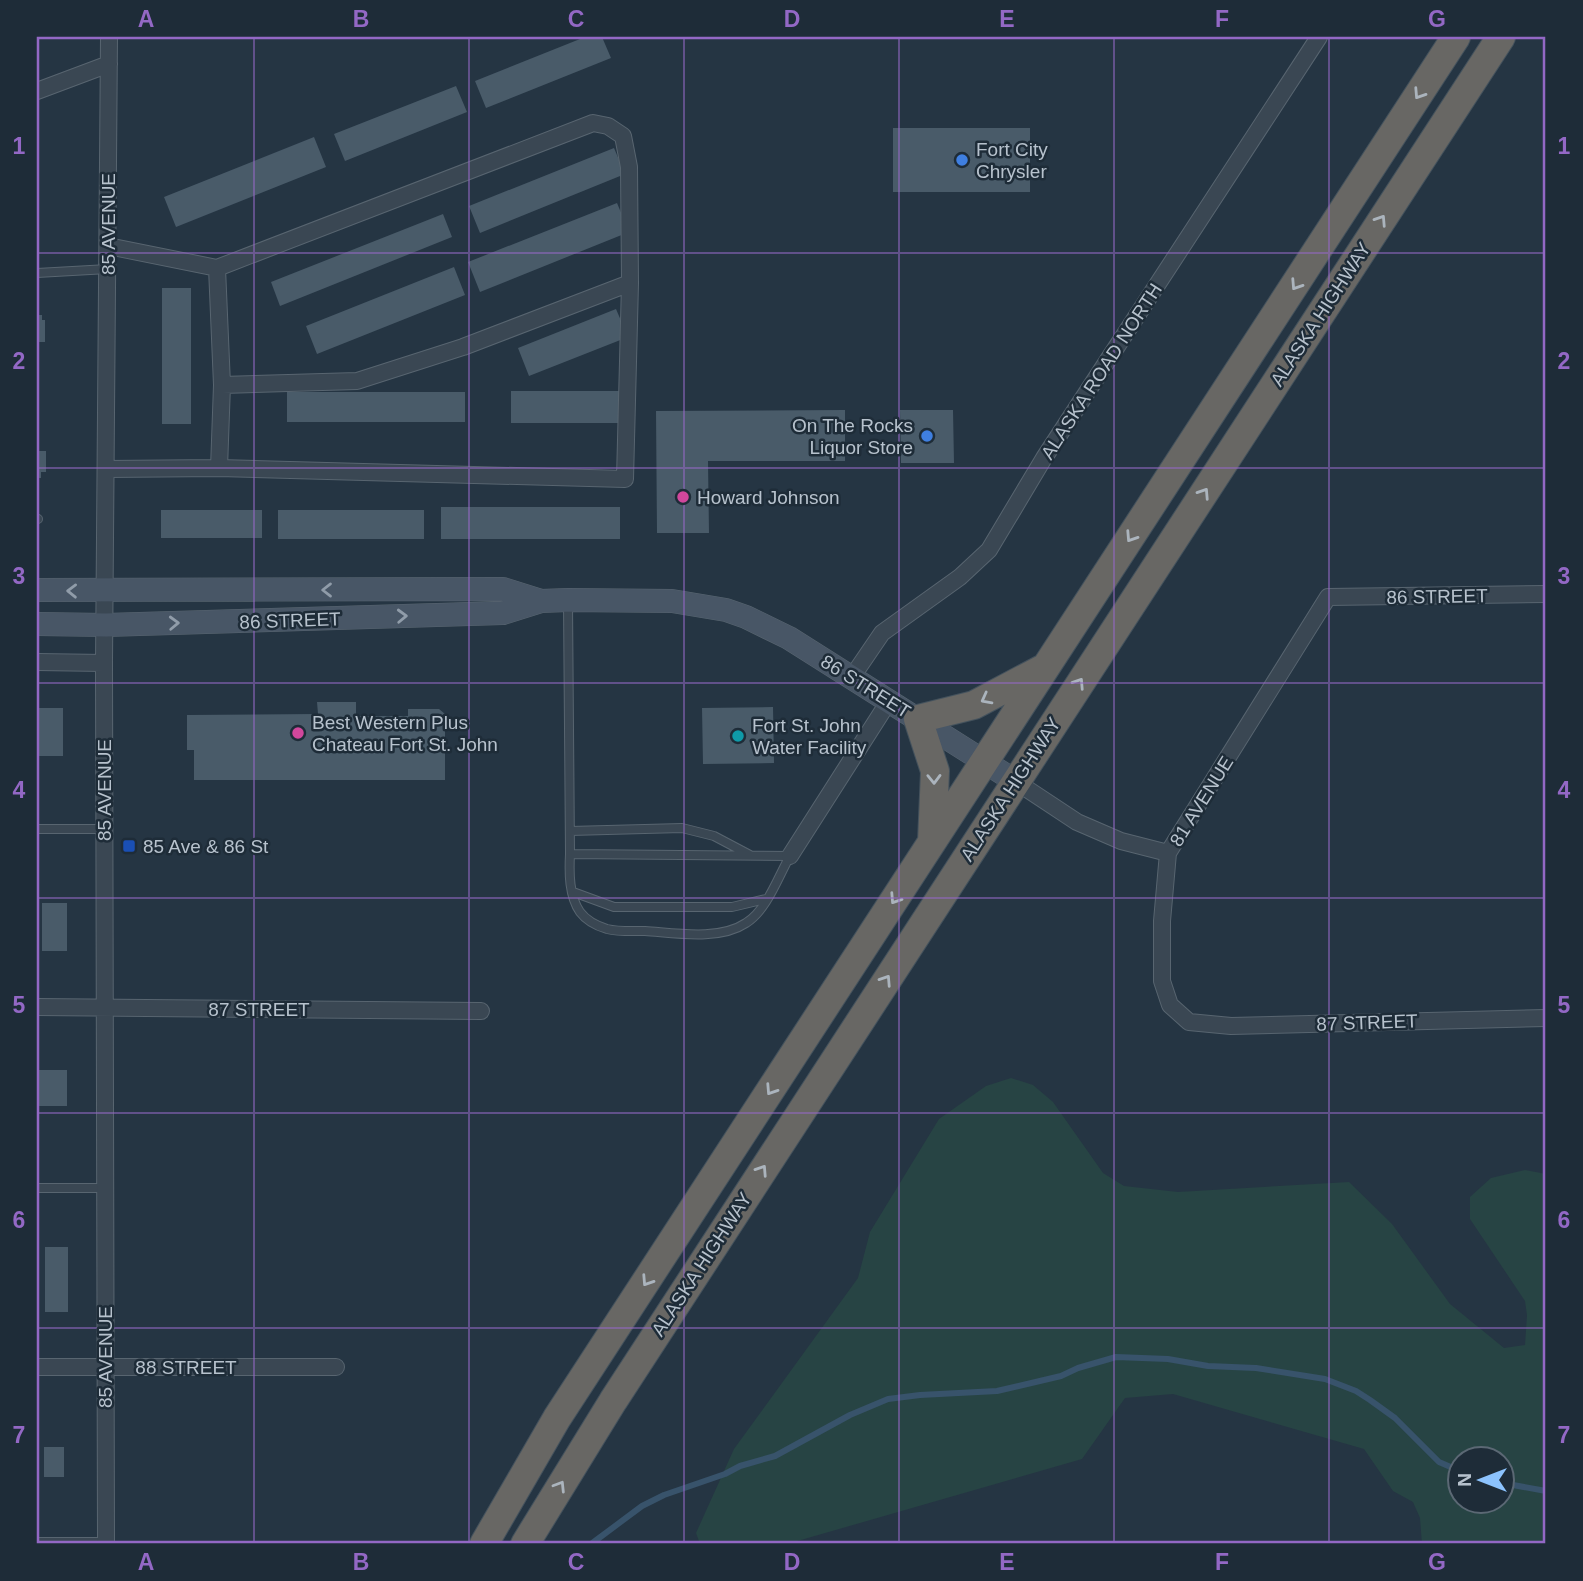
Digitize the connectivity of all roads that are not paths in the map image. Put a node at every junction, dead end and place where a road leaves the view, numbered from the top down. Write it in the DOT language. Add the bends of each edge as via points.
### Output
graph roads {
  1 [pos="109,37"];
  2 [pos="1319,37"];
  3 [pos="1457,37"];
  4 [pos="1501,37"];
  5 [pos="109,64"];
  6 [pos="37,91"];
  7 [pos="108,246"];
  8 [pos="217,268"];
  9 [pos="108,269"];
  10 [pos="37,273"];
  11 [pos="630,283"];
  12 [pos="222,385"];
  13 [pos="219,468"];
  14 [pos="107,469"];
  15 [pos="37,590"];
  16 [pos="106,591"];
  17 [pos="1546,594"];
  18 [pos="1328,597"];
  19 [pos="568,600"];
  20 [pos="541,601"];
  21 [pos="37,625"];
  22 [pos="106,625"];
  23 [pos="37,662"];
  24 [pos="104,663"];
  25 [pos="1046,667"];
  26 [pos="852,677"];
  27 [pos="889,701"];
  28 [pos="918,719"];
  29 [pos="984,761"];
  30 [pos="1015,781"];
  31 [pos="37,829"];
  32 [pos="104,829"];
  33 [pos="570,831"];
  34 [pos="932,842"];
  35 [pos="1168,853"];
  36 [pos="570,854"];
  37 [pos="752,856"];
  38 [pos="790,856"];
  39 [pos="573,892"];
  40 [pos="766,899"];
  41 [pos="37,1007"];
  42 [pos="104,1008"];
  43 [pos="481,1011"];
  44 [pos="1546,1018"];
  45 [pos="1189,1022"];
  46 [pos="37,1188"];
  47 [pos="104,1188"];
  48 [pos="37,1367"];
  49 [pos="105,1367"];
  50 [pos="336,1367"];
  51 [pos="37,1542"];
  52 [pos="106,1543"];
  53 [pos="484,1544"];
  54 [pos="525,1544"];
  1 -- 5 [label="street, 85 AVENUE"];
  2 -- 26 [label="street, ALASKA ROAD NORTH" via="989,550 960,577 882,633"];
  3 -- 25 [label="highway, ALASKA HIGHWAY, one-way"];
  30 -- 4 [label="highway, ALASKA HIGHWAY, one-way"];
  5 -- 6 [label="street"];
  5 -- 7 [label="street, 85 AVENUE"];
  7 -- 8 [label="street"];
  7 -- 9 [label="street, 85 AVENUE"];
  8 -- 11 [label="street" via="593,123 622,136 629,167"];
  8 -- 12 [label="street"];
  9 -- 10 [label="lane"];
  9 -- 14 [label="street, 85 AVENUE"];
  11 -- 12 [label="street" via="463,347 357,381"];
  11 -- 13 [label="street" via="625,479"];
  12 -- 13 [label="street"];
  13 -- 14 [label="street"];
  14 -- 16 [label="street, 85 AVENUE"];
  16 -- 15 [label="main road, 86 STREET, one-way"];
  20 -- 16 [label="main road, 86 STREET, one-way" via="503,589"];
  16 -- 22 [label="street, 85 AVENUE"];
  17 -- 18 [label="street, 86 STREET"];
  18 -- 35 [label="street, 81 AVENUE"];
  19 -- 20 [label="main road, 86 STREET"];
  19 -- 26 [label="main road, 86 STREET" via="672,601 726,610 765,625"];
  19 -- 33 [label="lane"];
  22 -- 20 [label="main road, 86 STREET, one-way" via="503,613"];
  21 -- 22 [label="main road, 86 STREET"];
  22 -- 24 [label="street, 85 AVENUE"];
  23 -- 24 [label="street"];
  24 -- 32 [label="street, 85 AVENUE"];
  25 -- 28 [label="highway, one-way" via="974,705"];
  25 -- 29 [label="highway, ALASKA HIGHWAY"];
  26 -- 27 [label="main road, 86 STREET"];
  27 -- 28 [label="main road, 86 STREET"];
  27 -- 38 [label="street"];
  28 -- 29 [label="main road, 86 STREET"];
  28 -- 34 [label="highway, one-way" via="934,771"];
  29 -- 30 [label="main road, 86 STREET"];
  29 -- 34 [label="highway, ALASKA HIGHWAY"];
  30 -- 35 [label="street, 86 STREET" via="1077,822 1121,841"];
  54 -- 30 [label="highway, ALASKA HIGHWAY, one-way" via="620,1389"];
  31 -- 32 [label="lane"];
  32 -- 42 [label="street, 85 AVENUE"];
  33 -- 36 [label="lane"];
  33 -- 37 [label="lane" via="682,828 714,836"];
  34 -- 53 [label="highway, ALASKA HIGHWAY, one-way" via="557,1418"];
  35 -- 45 [label="street, 81 AVENUE" via="1162,981 1170,1005"];
  36 -- 37 [label="lane"];
  36 -- 39 [label="lane"];
  37 -- 38 [label="lane"];
  38 -- 40 [label="lane"];
  39 -- 40 [label="lane" via="614,907 732,907"];
  39 -- 40 [label="lane" via="581,914 610,930 732,930 757,914"];
  41 -- 42 [label="street, 87 STREET"];
  42 -- 43 [label="street, 87 STREET"];
  42 -- 47 [label="street, 85 AVENUE"];
  44 -- 45 [label="street, 87 STREET" via="1231,1026"];
  46 -- 47 [label="lane"];
  47 -- 49 [label="street, 85 AVENUE"];
  48 -- 49 [label="street, 88 STREET"];
  49 -- 50 [label="street, 88 STREET"];
  49 -- 52 [label="street, 85 AVENUE"];
  51 -- 52 [label="lane"];
}
